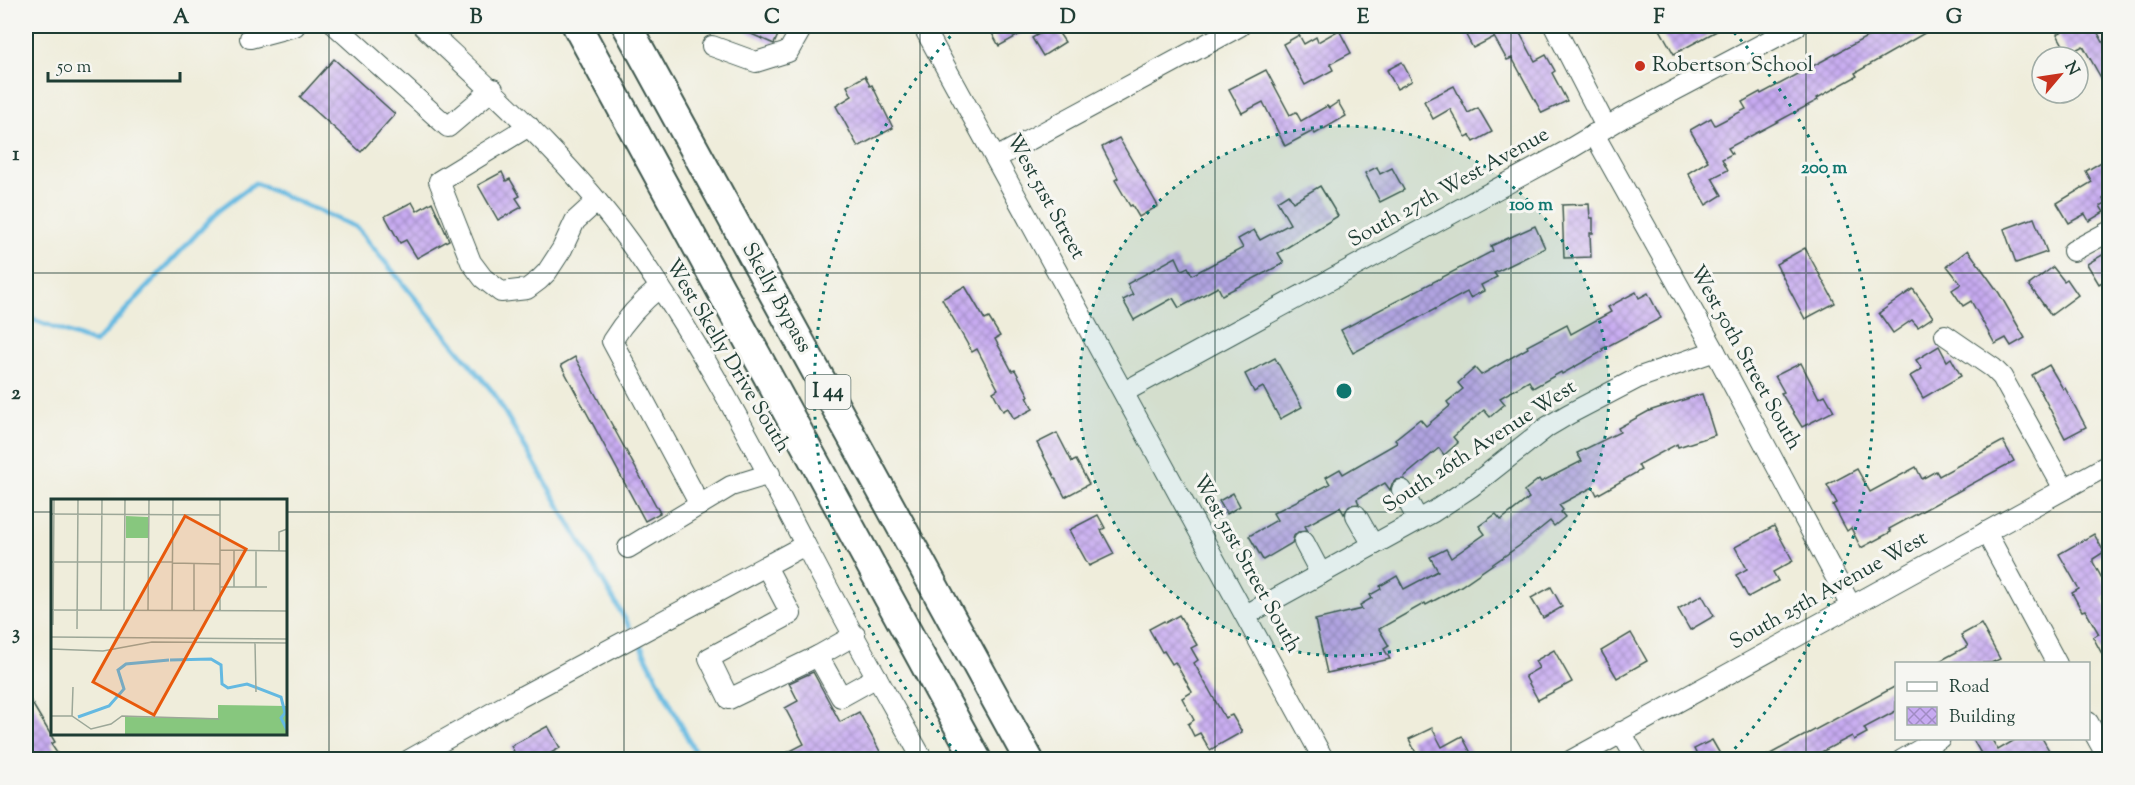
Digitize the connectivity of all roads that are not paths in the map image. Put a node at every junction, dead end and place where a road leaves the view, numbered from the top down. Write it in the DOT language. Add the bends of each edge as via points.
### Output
graph roads {
  1 [pos="294,26"];
  2 [pos="336,26"];
  3 [pos="423,26"];
  4 [pos="556,26"];
  5 [pos="577,26"];
  6 [pos="627,26"];
  7 [pos="803,26"];
  8 [pos="923,26"];
  9 [pos="1240,26"];
  10 [pos="1554,26"];
  11 [pos="1797,26"];
  12 [pos="250,38"];
  13 [pos="712,45"];
  14 [pos="493,89"];
  15 [pos="529,126"];
  16 [pos="1600,131"];
  17 [pos="996,158"];
  18 [pos="669,194"];
  19 [pos="597,201"];
  20 [pos="2109,231"];
  21 [pos="2073,251"];
  22 [pos="660,287"];
  23 [pos="1946,335"];
  24 [pos="1715,351"];
  25 [pos="1124,392"];
  26 [pos="2107,470"];
  27 [pos="770,474"];
  28 [pos="2064,489"];
  29 [pos="1402,490"];
  30 [pos="700,505"];
  31 [pos="1356,515"];
  32 [pos="1418,520"];
  33 [pos="1986,532"];
  34 [pos="1304,542"];
  35 [pos="805,545"];
  36 [pos="1373,545"];
  37 [pos="628,548"];
  38 [pos="766,566"];
  39 [pos="1321,574"];
  40 [pos="1851,606"];
  41 [pos="1246,615"];
  42 [pos="855,635"];
  43 [pos="818,656"];
  44 [pos="2056,662"];
  45 [pos="877,676"];
  46 [pos="2090,726"];
  47 [pos="1621,732"];
  48 [pos="1936,740"];
  49 [pos="919,758"];
  50 [pos="409,759"];
  51 [pos="977,759"];
  52 [pos="1029,759"];
  53 [pos="1324,759"];
  54 [pos="1572,759"];
  55 [pos="1637,759"];
  56 [pos="1902,759"];
  57 [pos="2109,759"];
  1 -- 12 [label="street"];
  2 -- 14 [label="street" via="448,127"];
  3 -- 14 [label="street, West Skelly Drive South"];
  4 -- 18 [label="highway"];
  5 -- 18 [label="highway, Skelly Bypass / I 44"];
  6 -- 52 [label="highway, Skelly Bypass / I 44"];
  7 -- 13 [label="street" via="788,52 756,62"];
  8 -- 17 [label="street, West 51st Street"];
  9 -- 17 [label="street"];
  10 -- 16 [label="street, West 50th Street South"];
  11 -- 16 [label="street, South 27th West Avenue"];
  14 -- 15 [label="street, West Skelly Drive South"];
  15 -- 19 [label="street, West Skelly Drive South"];
  15 -- 19 [label="street" via="439,180 471,262 483,278 501,292 527,289 547,272 575,221"];
  16 -- 24 [label="street, West 50th Street South"];
  16 -- 25 [label="street, South 27th West Avenue"];
  17 -- 25 [label="street, West 51st Street"];
  18 -- 51 [label="highway, Skelly Bypass / I 44"];
  19 -- 22 [label="street, West Skelly Drive South"];
  20 -- 21 [label="street"];
  22 -- 27 [label="street, West Skelly Drive South" via="712,369"];
  22 -- 30 [label="street" via="626,318 612,341"];
  23 -- 28 [label="street" via="2002,377"];
  24 -- 32 [label="street, South 26th Avenue West" via="1640,377 1569,414 1472,487"];
  24 -- 40 [label="street, West 50th Street South"];
  25 -- 41 [label="street, West 51st Street South"];
  26 -- 28 [label="street, South 25th Avenue West"];
  27 -- 30 [label="street" via="731,486"];
  27 -- 35 [label="street, West Skelly Drive South"];
  28 -- 33 [label="street, South 25th Avenue West"];
  29 -- 32 [label="street"];
  30 -- 37 [label="street"];
  31 -- 36 [label="street"];
  32 -- 36 [label="street, South 26th Avenue West"];
  33 -- 40 [label="street, South 25th Avenue West"];
  33 -- 44 [label="street"];
  34 -- 39 [label="street"];
  35 -- 38 [label="street"];
  35 -- 42 [label="street, West Skelly Drive South"];
  36 -- 39 [label="street, South 26th Avenue West"];
  38 -- 43 [label="street" via="791,614 709,658 729,699"];
  38 -- 50 [label="street"];
  39 -- 41 [label="street, South 26th Avenue West"];
  40 -- 47 [label="street, South 25th Avenue West"];
  41 -- 53 [label="street, West 51st Street South"];
  42 -- 43 [label="street"];
  42 -- 45 [label="street, West Skelly Drive South"];
  43 -- 45 [label="street" via="841,697"];
  45 -- 49 [label="street, West Skelly Drive South"];
  46 -- 57 [label="street"];
  47 -- 54 [label="street, South 25th Avenue West"];
  47 -- 55 [label="street"];
  48 -- 56 [label="street"];
}
